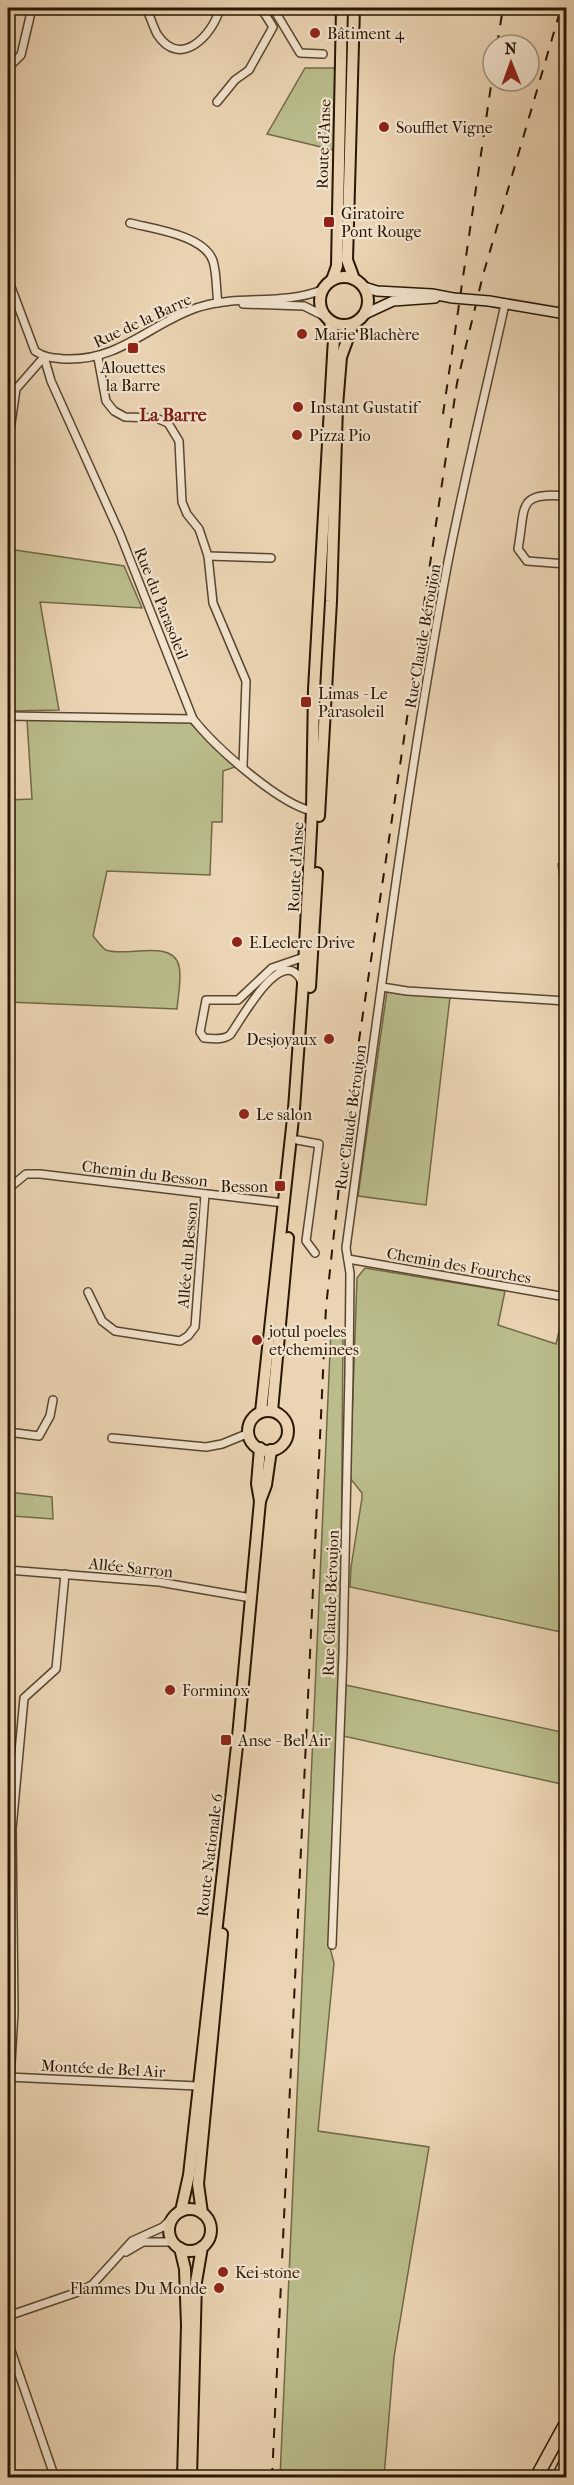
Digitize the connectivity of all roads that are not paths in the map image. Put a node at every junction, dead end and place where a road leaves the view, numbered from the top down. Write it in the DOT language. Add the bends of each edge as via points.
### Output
graph roads {
  1 [pos="33,8"];
  2 [pos="146,8"];
  3 [pos="220,8"];
  4 [pos="261,8"];
  5 [pos="273,8"];
  6 [pos="342,8"];
  7 [pos="354,8"];
  8 [pos="322,54"];
  9 [pos="12,64"];
  10 [pos="217,102"];
  11 [pos="130,223"];
  12 [pos="8,279"];
  13 [pos="354,279"];
  14 [pos="333,280"];
  15 [pos="364,287"];
  16 [pos="322,290"];
  17 [pos="450,298"];
  18 [pos="231,302"];
  19 [pos="218,303"];
  20 [pos="505,304"];
  21 [pos="365,314"];
  22 [pos="567,314"];
  23 [pos="327,318"];
  24 [pos="353,324"];
  25 [pos="44,357"];
  26 [pos="98,358"];
  27 [pos="8,444"];
  28 [pos="567,496"];
  29 [pos="208,556"];
  30 [pos="271,558"];
  31 [pos="567,564"];
  32 [pos="8,716"];
  33 [pos="193,720"];
  34 [pos="243,766"];
  35 [pos="312,810"];
  36 [pos="304,957"];
  37 [pos="303,984"];
  38 [pos="381,987"];
  39 [pos="567,1001"];
  40 [pos="297,1140"];
  41 [pos="8,1189"];
  42 [pos="205,1194"];
  43 [pos="285,1203"];
  44 [pos="315,1253"];
  45 [pos="348,1259"];
  46 [pos="87,1292"];
  47 [pos="567,1297"];
  48 [pos="53,1400"];
  49 [pos="267,1412"];
  50 [pos="8,1432"];
  51 [pos="249,1433"];
  52 [pos="111,1438"];
  53 [pos="260,1448"];
  54 [pos="271,1450"];
  55 [pos="260,1501"];
  56 [pos="8,1570"];
  57 [pos="65,1574"];
  58 [pos="251,1598"];
  59 [pos="228,1832"];
  60 [pos="332,1945"];
  61 [pos="9,2077"];
  62 [pos="197,2086"];
  63 [pos="8,2114"];
  64 [pos="178,2213"];
  65 [pos="202,2213"];
  66 [pos="176,2245"];
  67 [pos="202,2247"];
  68 [pos="120,2257"];
  69 [pos="8,2316"];
  70 [pos="8,2342"];
  71 [pos="567,2423"];
  72 [pos="567,2462"];
  73 [pos="55,2478"];
  74 [pos="183,2478"];
  75 [pos="191,2478"];
  76 [pos="536,2478"];
  77 [pos="558,2478"];
  1 -- 9 [label="street" via="21,55"];
  2 -- 3 [label="street" via="158,35 171,47 188,48 205,39"];
  4 -- 10 [label="street" via="273,27 249,70 234,80"];
  5 -- 8 [label="street" via="300,53"];
  6 -- 14 [label="main road, Route d'Anse" via="337,266"];
  7 -- 13 [label="main road, Route d'Anse" via="347,260"];
  11 -- 19 [label="street" via="183,236 202,247 212,260"];
  12 -- 25 [label="street" via="30,341"];
  13 -- 14 [label="main road"];
  13 -- 15 [label="main road"];
  14 -- 16 [label="main road"];
  15 -- 17 [label="main road"];
  15 -- 21 [label="main road" via="369,300"];
  16 -- 18 [label="street, Rue de la Barre" via="304,297"];
  16 -- 23 [label="main road" via="320,303"];
  17 -- 20 [label="main road, bridge"];
  17 -- 21 [label="main road" via="393,301"];
  18 -- 19 [label="street, Rue de la Barre"];
  18 -- 23 [label="street, Rue de la Barre" via="304,306"];
  19 -- 26 [label="street, Rue de la Barre" via="177,317"];
  20 -- 22 [label="main road"];
  20 -- 38 [label="street, Rue Claude Béroujon" via="447,569"];
  21 -- 24 [label="main road"];
  23 -- 24 [label="main road" via="345,326"];
  23 -- 35 [label="main road, Route d'Anse" via="334,339 314,690"];
  24 -- 40 [label="main road, Route d'Anse" via="341,357 337,406 315,911"];
  25 -- 26 [label="street, Rue de la Barre"];
  25 -- 27 [label="street" via="16,389"];
  25 -- 33 [label="street, Rue du Parasoleil" via="51,381 116,523"];
  26 -- 29 [label="street" via="106,401 114,411 125,417 156,418 173,427 179,441 182,502 199,529"];
  28 -- 31 [label="street" via="544,494 527,502 518,549 527,561"];
  29 -- 30 [label="street"];
  29 -- 34 [label="street" via="213,603 246,681"];
  32 -- 33 [label="street"];
  33 -- 34 [label="street, Rue du Parasoleil"];
  34 -- 35 [label="street, Rue du Parasoleil" via="297,808"];
  35 -- 36 [label="main road, Route d'Anse"];
  36 -- 37 [label="main road, Route d'Anse"];
  36 -- 37 [label="street" via="272,968 238,1000 206,1000 200,1032 210,1039 230,1035 266,982 284,971 292,970"];
  37 -- 43 [label="main road, Route d'Anse"];
  38 -- 39 [label="street"];
  38 -- 45 [label="street, Rue Claude Béroujon" via="346,1248"];
  40 -- 44 [label="street" via="319,1144 306,1241"];
  40 -- 49 [label="main road, Route d'Anse"];
  41 -- 42 [label="street, Chemin du Besson" via="26,1174 40,1174"];
  42 -- 43 [label="street, Chemin du Besson"];
  42 -- 46 [label="street, Allée du Besson" via="195,1327 188,1336 180,1341 115,1331 102,1321"];
  43 -- 49 [label="main road, Route d'Anse"];
  45 -- 47 [label="street, Chemin des Fourches"];
  45 -- 60 [label="street, Rue Claude Béroujon" via="343,1630"];
  48 -- 50 [label="street" via="50,1416 39,1436"];
  49 -- 51 [label="main road" via="251,1421"];
  49 -- 54 [label="main road" via="284,1418 288,1431 283,1444"];
  51 -- 52 [label="street" via="206,1448"];
  51 -- 53 [label="main road"];
  53 -- 54 [label="main road"];
  53 -- 55 [label="main road"];
  54 -- 55 [label="main road"];
  55 -- 58 [label="main road, Route Nationale 6"];
  56 -- 57 [label="street, Allée Sarron"];
  57 -- 58 [label="street, Allée Sarron" via="159,1582"];
  57 -- 61 [label="street" via="56,1669 24,1698 12,1828 14,2012"];
  58 -- 59 [label="main road, Route Nationale 6"];
  59 -- 62 [label="main road, Route Nationale 6"];
  59 -- 65 [label="main road" via="226,1897 198,2184"];
  61 -- 62 [label="street, Montée de Bel Air"];
  61 -- 63 [label="street"];
  62 -- 64 [label="main road, Route Nationale 6" via="189,2175"];
  64 -- 65 [label="main road" via="188,2209"];
  64 -- 66 [label="main road" via="169,2229"];
  64 -- 68 [label="street" via="163,2227 132,2241"];
  65 -- 67 [label="main road" via="209,2221 210,2232"];
  66 -- 67 [label="main road" via="191,2250"];
  66 -- 68 [label="street" via="143,2242"];
  66 -- 74 [label="main road" via="185,2269 187,2325"];
  67 -- 75 [label="main road" via="196,2282"];
  68 -- 69 [label="street" via="92,2285"];
  70 -- 73 [label="street"];
  71 -- 76 [label="highway"];
  72 -- 77 [label="highway"];
}
